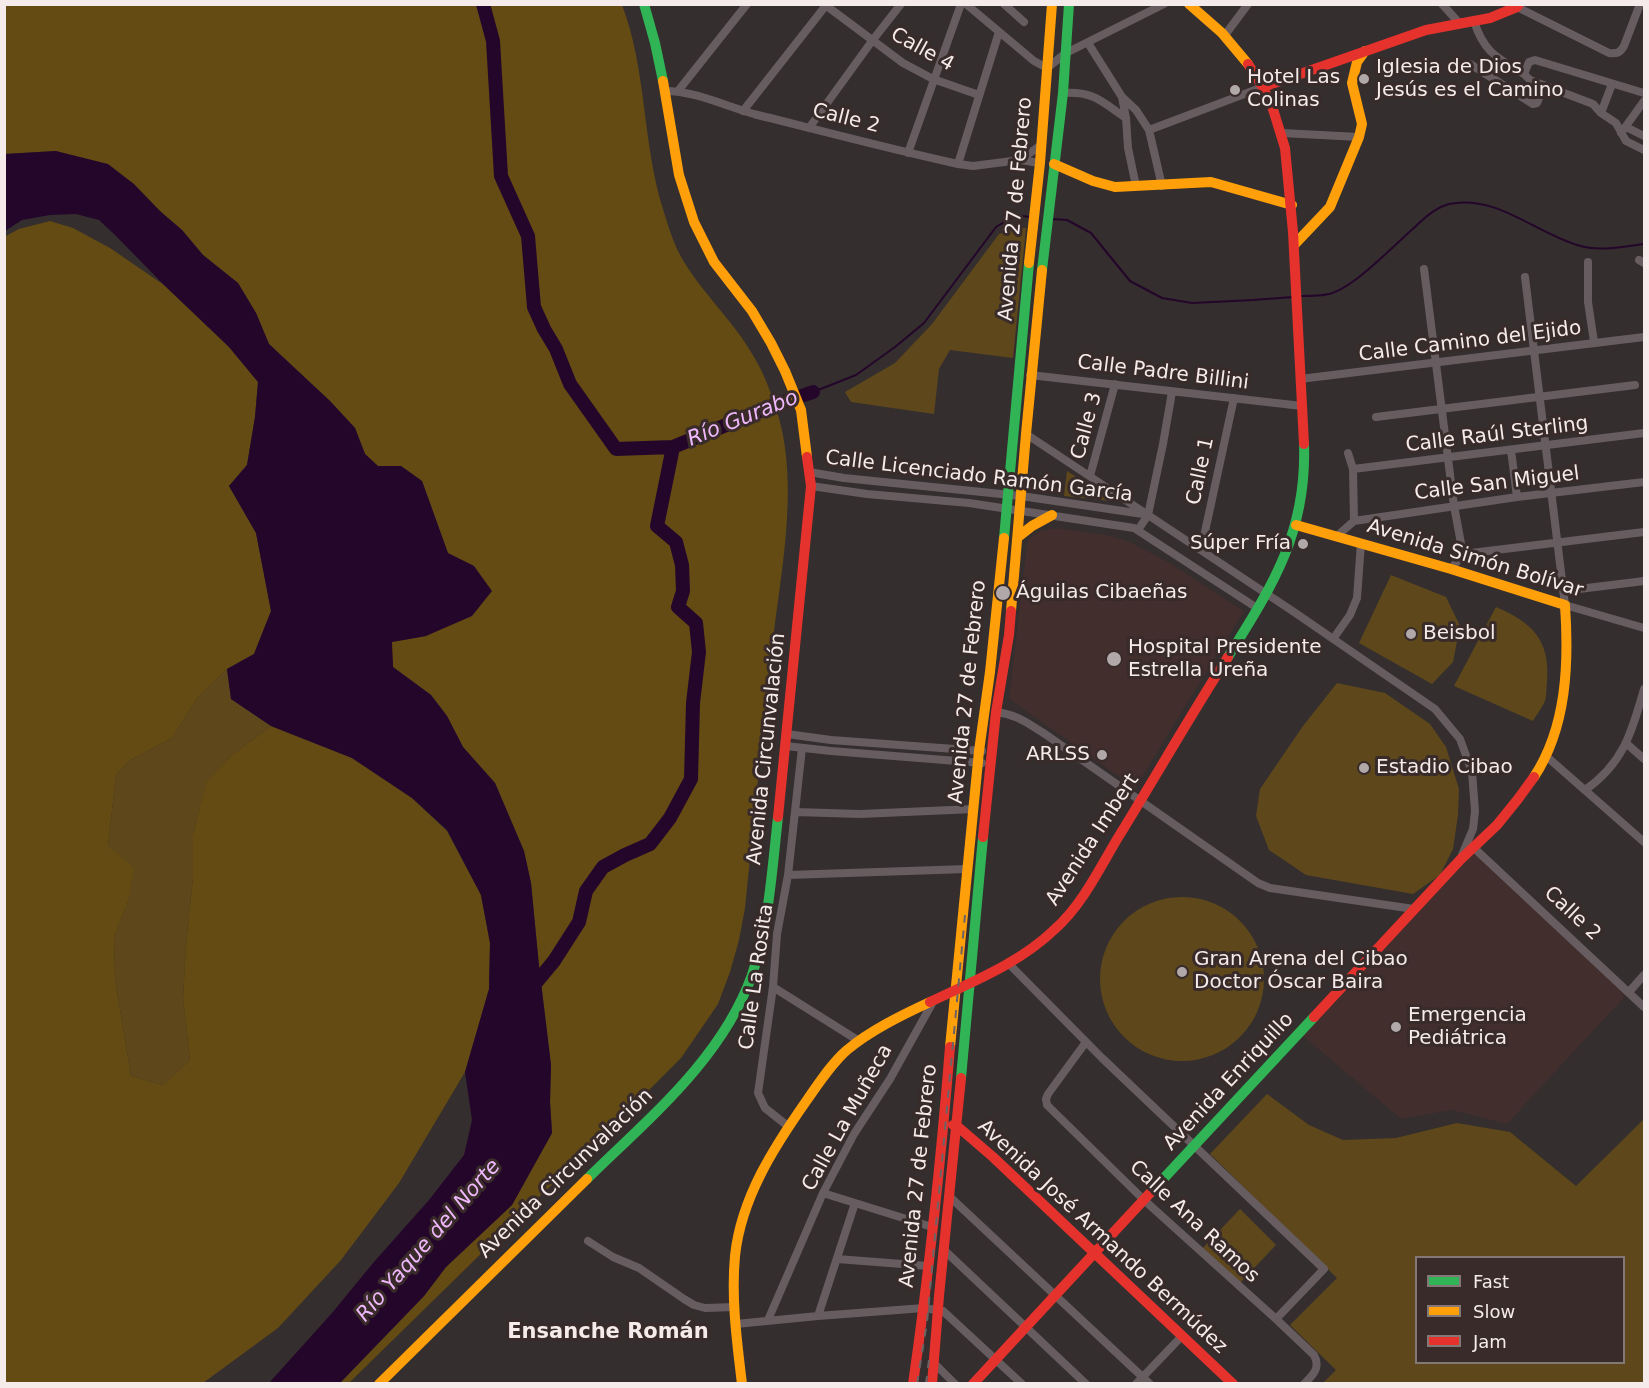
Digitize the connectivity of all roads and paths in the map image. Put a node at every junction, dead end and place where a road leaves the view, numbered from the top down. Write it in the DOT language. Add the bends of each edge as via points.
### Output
graph roads {
  1 [pos="644,4"];
  2 [pos="747,4"];
  3 [pos="901,4"];
  4 [pos="961,4"];
  5 [pos="966,4"];
  6 [pos="1004,4"];
  7 [pos="1052,4"];
  8 [pos="1068,4"];
  9 [pos="1164,4"];
  10 [pos="1189,4"];
  11 [pos="1248,4"];
  12 [pos="1442,4"];
  13 [pos="825,5"];
  14 [pos="1639,5"];
  15 [pos="1518,6"];
  16 [pos="1644,8"];
  17 [pos="1474,21"];
  18 [pos="1024,22"];
  19 [pos="1460,24"];
  20 [pos="999,32"];
  21 [pos="1225,36"];
  22 [pos="872,41"];
  23 [pos="1088,43"];
  24 [pos="1365,51"];
  25 [pos="1066,53"];
  26 [pos="1470,64"];
  27 [pos="1047,68"];
  28 [pos="1524,75"];
  29 [pos="933,79"];
  30 [pos="1612,84"];
  31 [pos="1544,86"];
  32 [pos="1263,87"];
  33 [pos="665,91"];
  34 [pos="678,91"];
  35 [pos="1063,93"];
  36 [pos="1644,93"];
  37 [pos="979,95"];
  38 [pos="1122,97"];
  39 [pos="1644,101"];
  40 [pos="743,111"];
  41 [pos="1601,113"];
  42 [pos="1126,118"];
  43 [pos="809,128"];
  44 [pos="1149,130"];
  45 [pos="1623,130"];
  46 [pos="1282,133"];
  47 [pos="1644,136"];
  48 [pos="1359,137"];
  49 [pos="1041,145"];
  50 [pos="1644,150"];
  51 [pos="908,153"];
  52 [pos="1020,160"];
  53 [pos="1040,163"];
  54 [pos="958,164"];
  55 [pos="1054,164"];
  56 [pos="1136,186"];
  57 [pos="1162,186"];
  58 [pos="1292,206"];
  59 [pos="1295,243"];
  60 [pos="1588,262"];
  61 [pos="1424,269"];
  62 [pos="1525,277"];
  63 [pos="1644,337"];
  64 [pos="1594,342"];
  65 [pos="1534,351"];
  66 [pos="1437,363"];
  67 [pos="1020,373"];
  68 [pos="1032,375"];
  69 [pos="1300,379"];
  70 [pos="1114,384"];
  71 [pos="1635,386"];
  72 [pos="1172,392"];
  73 [pos="1234,398"];
  74 [pos="1539,398"];
  75 [pos="1302,406"];
  76 [pos="1443,410"];
  77 [pos="1376,417"];
  78 [pos="1644,433"];
  79 [pos="1026,434"];
  80 [pos="1546,445"];
  81 [pos="1511,450"];
  82 [pos="1348,453"];
  83 [pos="1448,458"];
  84 [pos="1353,469"];
  85 [pos="809,472"];
  86 [pos="1090,476"];
  87 [pos="1644,482"];
  88 [pos="811,486"];
  89 [pos="1551,493"];
  90 [pos="1008,495"];
  91 [pos="1021,496"];
  92 [pos="1517,497"];
  93 [pos="1454,506"];
  94 [pos="1006,508"];
  95 [pos="1020,510"];
  96 [pos="1148,514"];
  97 [pos="1052,515"];
  98 [pos="1354,520"];
  99 [pos="1296,525"];
  100 [pos="1138,530"];
  101 [pos="1644,532"];
  102 [pos="1337,536"];
  103 [pos="1018,537"];
  104 [pos="1361,543"];
  105 [pos="1557,543"];
  106 [pos="1201,550"];
  107 [pos="1463,554"];
  108 [pos="1451,569"];
  109 [pos="1644,581"];
  110 [pos="1563,591"];
  111 [pos="1265,593"];
  112 [pos="1565,605"];
  113 [pos="1257,608"];
  114 [pos="1644,628"];
  115 [pos="1333,639"];
  116 [pos="1644,688"];
  117 [pos="996,712"];
  118 [pos="787,734"];
  119 [pos="1627,744"];
  120 [pos="786,746"];
  121 [pos="802,748"];
  122 [pos="993,751"];
  123 [pos="1546,756"];
  124 [pos="979,757"];
  125 [pos="1644,759"];
  126 [pos="992,763"];
  127 [pos="1585,790"];
  128 [pos="1141,800"];
  129 [pos="974,809"];
  130 [pos="795,812"];
  131 [pos="1644,842"];
  132 [pos="1474,848"];
  133 [pos="1461,860"];
  134 [pos="967,869"];
  135 [pos="789,874"];
  136 [pos="1414,909"];
  137 [pos="1009,964"];
  138 [pos="1644,975"];
  139 [pos="970,983"];
  140 [pos="772,987"];
  141 [pos="955,989"];
  142 [pos="1629,992"];
  143 [pos="934,1000"];
  144 [pos="1644,1007"];
  145 [pos="859,1041"];
  146 [pos="1086,1042"];
  147 [pos="944,1124"];
  148 [pos="957,1126"];
  149 [pos="789,1127"];
  150 [pos="1195,1145"];
  151 [pos="823,1193"];
  152 [pos="950,1197"];
  153 [pos="1144,1200"];
  154 [pos="855,1203"];
  155 [pos="932,1227"];
  156 [pos="588,1241"];
  157 [pos="944,1249"];
  158 [pos="1096,1253"];
  159 [pos="837,1260"];
  160 [pos="928,1266"];
  161 [pos="1056,1295"];
  162 [pos="735,1307"];
  163 [pos="924,1308"];
  164 [pos="938,1309"];
  165 [pos="818,1316"];
  166 [pos="1276,1319"];
  167 [pos="768,1320"];
  168 [pos="736,1324"];
  169 [pos="1026,1327"];
  170 [pos="1182,1336"];
  171 [pos="997,1359"];
  172 [pos="934,1363"];
  173 [pos="1143,1377"];
  174 [pos="380,1383"];
  175 [pos="742,1383"];
  176 [pos="913,1383"];
  177 [pos="932,1383"];
  178 [pos="955,1383"];
  179 [pos="974,1383"];
  180 [pos="1022,1383"];
  181 [pos="1086,1383"];
  182 [pos="1136,1383"];
  183 [pos="1150,1383"];
  184 [pos="1233,1383"];
  185 [pos="1304,1383"];
  1 -- 33 [label="main road, Avenida Circunvalación"];
  2 -- 34 [label="street"];
  3 -- 22 [label="street"];
  4 -- 29 [label="street"];
  5 -- 20 [label="street"];
  6 -- 18 [label="street"];
  7 -- 27 [label="main road, Avenida 27 de Febrero"];
  8 -- 25 [label="main road, Avenida 27 de Febrero"];
  9 -- 23 [label="street"];
  10 -- 21 [label="main road"];
  11 -- 21 [label="street"];
  12 -- 19 [label="street"];
  13 -- 22 [label="street, Calle 4"];
  13 -- 40 [label="street"];
  14 -- 15 [label="street" via="1624,46 1616,54"];
  14 -- 16 [label="street"];
  15 -- 17 [label="main road"];
  17 -- 19 [label="main road"];
  17 -- 28 [label="street" via="1486,48"];
  19 -- 24 [label="main road" via="1426,30"];
  20 -- 27 [label="street"];
  20 -- 37 [label="street"];
  21 -- 32 [label="main road"];
  22 -- 29 [label="street, Calle 4"];
  22 -- 43 [label="street"];
  23 -- 25 [label="street"];
  23 -- 38 [label="street"];
  24 -- 32 [label="main road"];
  24 -- 48 [label="main road" via="1357,62 1352,82 1362,124"];
  25 -- 27 [label="street"];
  25 -- 35 [label="main road, Avenida 27 de Febrero"];
  26 -- 31 [label="street" via="1533,104"];
  27 -- 49 [label="main road, Avenida 27 de Febrero"];
  28 -- 30 [label="street" via="1529,62 1535,60"];
  28 -- 31 [label="street"];
  29 -- 37 [label="street, Calle 4"];
  29 -- 51 [label="street"];
  30 -- 36 [label="street"];
  30 -- 41 [label="street"];
  31 -- 41 [label="street" via="1593,104"];
  32 -- 44 [label="street"];
  32 -- 46 [label="main road"];
  33 -- 34 [label="street, Calle 2"];
  33 -- 85 [label="main road, Avenida Circunvalación" via="679,175 694,222 714,261 752,311 785,371 801,410"];
  34 -- 40 [label="street, Calle 2"];
  35 -- 42 [label="street" via="1089,94"];
  35 -- 55 [label="main road, Avenida 27 de Febrero"];
  37 -- 54 [label="street"];
  38 -- 42 [label="street"];
  38 -- 44 [label="street"];
  39 -- 45 [label="street"];
  40 -- 43 [label="street, Calle 2"];
  41 -- 45 [label="street"];
  42 -- 56 [label="street"];
  43 -- 51 [label="street, Calle 2"];
  44 -- 57 [label="street"];
  45 -- 47 [label="street"];
  45 -- 50 [label="street" via="1626,141"];
  46 -- 48 [label="street"];
  46 -- 58 [label="main road"];
  48 -- 59 [label="main road" via="1330,207"];
  49 -- 52 [label="street, Calle 2"];
  49 -- 53 [label="main road, Avenida 27 de Febrero"];
  51 -- 54 [label="street, Calle 2"];
  52 -- 53 [label="street, Calle 2"];
  52 -- 54 [label="street, Calle 2"];
  53 -- 67 [label="main road, Avenida 27 de Febrero"];
  55 -- 56 [label="main road" via="1115,187"];
  55 -- 68 [label="main road, Avenida 27 de Febrero"];
  56 -- 57 [label="main road"];
  57 -- 58 [label="main road" via="1211,182"];
  58 -- 59 [label="main road"];
  59 -- 69 [label="main road, Avenida Imbert"];
  60 -- 64 [label="street"];
  61 -- 66 [label="street"];
  62 -- 65 [label="street"];
  63 -- 64 [label="street, Calle Camino del Ejido"];
  64 -- 65 [label="street, Calle Camino del Ejido"];
  65 -- 66 [label="street, Calle Camino del Ejido"];
  65 -- 74 [label="street"];
  66 -- 69 [label="street, Calle Camino del Ejido"];
  66 -- 76 [label="street"];
  67 -- 68 [label="street, Calle Padre Billini"];
  67 -- 90 [label="main road, Avenida 27 de Febrero"];
  68 -- 70 [label="street, Calle Padre Billini"];
  68 -- 79 [label="main road, Avenida 27 de Febrero"];
  69 -- 75 [label="main road, Avenida Imbert"];
  70 -- 72 [label="street, Calle Padre Billini"];
  70 -- 86 [label="street, Calle 3"];
  71 -- 74 [label="street"];
  72 -- 73 [label="street, Calle Padre Billini"];
  72 -- 96 [label="street"];
  73 -- 75 [label="street, Calle Padre Billini"];
  73 -- 106 [label="street, Calle 1"];
  74 -- 76 [label="street"];
  74 -- 80 [label="street"];
  75 -- 99 [label="main road, Avenida Imbert" via="1304,478"];
  76 -- 77 [label="street"];
  76 -- 83 [label="street"];
  78 -- 80 [label="street, Calle Raúl Sterling"];
  79 -- 86 [label="street"];
  79 -- 91 [label="main road, Avenida 27 de Febrero"];
  80 -- 81 [label="street, Calle Raúl Sterling"];
  80 -- 89 [label="street"];
  81 -- 83 [label="street, Calle Raúl Sterling"];
  81 -- 92 [label="street"];
  82 -- 84 [label="street"];
  83 -- 84 [label="street, Calle Raúl Sterling"];
  83 -- 93 [label="street"];
  84 -- 98 [label="street"];
  85 -- 88 [label="main road, Avenida Circunvalación"];
  85 -- 90 [label="street, Calle Licenciado Ramón García"];
  86 -- 96 [label="street"];
  87 -- 89 [label="street, Calle San Miguel"];
  88 -- 94 [label="street, Calle Licenciado Ramón García"];
  88 -- 118 [label="main road, Avenida Circunvalación"];
  89 -- 92 [label="street, Calle San Miguel"];
  89 -- 105 [label="street"];
  90 -- 91 [label="street, Calle Licenciado Ramón García"];
  90 -- 94 [label="main road, Avenida 27 de Febrero"];
  91 -- 95 [label="main road, Avenida 27 de Febrero"];
  91 -- 96 [label="street, Calle Licenciado Ramón García"];
  92 -- 93 [label="street, Calle San Miguel"];
  93 -- 98 [label="street, Calle San Miguel"];
  93 -- 107 [label="street"];
  94 -- 95 [label="street, Calle Licenciado Ramón García"];
  94 -- 124 [label="main road, Avenida 27 de Febrero"];
  95 -- 97 [label="street, Calle Licenciado Ramón García"];
  95 -- 103 [label="main road, Avenida 27 de Febrero"];
  96 -- 100 [label="street"];
  96 -- 106 [label="street, Calle Licenciado Ramón García"];
  97 -- 100 [label="street, Calle Licenciado Ramón García"];
  97 -- 103 [label="main road"];
  98 -- 102 [label="street"];
  99 -- 102 [label="main road, Avenida Simón Bolívar"];
  99 -- 111 [label="main road, Avenida Imbert"];
  100 -- 113 [label="street, Calle Licenciado Ramón García"];
  101 -- 105 [label="street"];
  102 -- 104 [label="main road, Avenida Simón Bolívar"];
  103 -- 117 [label="main road, Avenida 27 de Febrero" via="1009,635"];
  104 -- 108 [label="main road, Avenida Simón Bolívar"];
  104 -- 115 [label="street" via="1357,598"];
  105 -- 107 [label="street"];
  105 -- 110 [label="street"];
  106 -- 111 [label="street, Calle Licenciado Ramón García"];
  107 -- 108 [label="street"];
  108 -- 112 [label="main road, Avenida Simón Bolívar"];
  109 -- 110 [label="street"];
  110 -- 112 [label="street"];
  111 -- 113 [label="main road, Avenida Imbert"];
  111 -- 115 [label="street, Calle Licenciado Ramón García"];
  112 -- 114 [label="street, Avenida Simón Bolívar"];
  112 -- 123 [label="main road, Avenida Enriquillo" via="1565,684"];
  113 -- 128 [label="main road, Avenida Imbert"];
  115 -- 133 [label="street, Calle Licenciado Ramón García" via="1435,709 1461,739 1472,772 1475,811 1473,829"];
  116 -- 119 [label="street"];
  117 -- 122 [label="main road, Avenida 27 de Febrero"];
  117 -- 128 [label="street" via="1020,718"];
  118 -- 120 [label="main road, Avenida Circunvalación"];
  118 -- 124 [label="street"];
  119 -- 125 [label="street"];
  119 -- 127 [label="street" via="1598,782"];
  120 -- 121 [label="street"];
  120 -- 174 [label="main road, Avenida Circunvalación" via="765,924 752,974 729,1024 680,1089"];
  121 -- 124 [label="street"];
  121 -- 130 [label="street, Calle La Rosita"];
  122 -- 124 [label="street"];
  122 -- 126 [label="main road, Avenida 27 de Febrero"];
  123 -- 127 [label="street"];
  123 -- 132 [label="main road, Avenida Enriquillo" via="1515,804"];
  124 -- 126 [label="street"];
  124 -- 129 [label="main road, Avenida 27 de Febrero"];
  126 -- 139 [label="main road, Avenida 27 de Febrero"];
  127 -- 131 [label="street"];
  128 -- 136 [label="street" via="1270,888"];
  128 -- 137 [label="main road, Avenida Imbert" via="1061,923"];
  129 -- 130 [label="street" via="860,814"];
  129 -- 134 [label="main road, Avenida 27 de Febrero"];
  130 -- 135 [label="street, Calle La Rosita"];
  132 -- 133 [label="main road, Avenida Enriquillo"];
  132 -- 142 [label="street, Calle 2"];
  133 -- 136 [label="main road, Avenida Enriquillo"];
  134 -- 135 [label="street"];
  134 -- 141 [label="main road, Avenida 27 de Febrero"];
  135 -- 140 [label="street, Calle La Rosita"];
  136 -- 150 [label="main road, Avenida Enriquillo"];
  137 -- 139 [label="main road, Avenida Imbert"];
  137 -- 146 [label="street"];
  138 -- 142 [label="street"];
  139 -- 141 [label="main road, Avenida Imbert"];
  139 -- 148 [label="main road, Avenida 27 de Febrero"];
  140 -- 145 [label="street"];
  140 -- 149 [label="street, Calle La Rosita" via="758,1093 765,1108"];
  141 -- 143 [label="main road, Avenida Imbert"];
  141 -- 147 [label="main road, Avenida 27 de Febrero"];
  142 -- 144 [label="street, Calle 2"];
  143 -- 145 [label="main road, Avenida Imbert"];
  143 -- 151 [label="street, Calle La Muñeca"];
  145 -- 149 [label="main road, Avenida Imbert" via="826,1074"];
  146 -- 150 [label="street"];
  146 -- 153 [label="street, Calle Ana Ramos" via="1046,1102"];
  147 -- 148 [label="main road, Avenida José Armando Bermúdez"];
  147 -- 155 [label="main road, Avenida 27 de Febrero"];
  148 -- 152 [label="main road, Avenida 27 de Febrero"];
  148 -- 158 [label="main road, Avenida José Armando Bermúdez"];
  149 -- 162 [label="main road, Avenida Imbert" via="765,1165 738,1238"];
  150 -- 153 [label="main road, Avenida Enriquillo"];
  150 -- 166 [label="street" via="1324,1269"];
  151 -- 154 [label="street"];
  151 -- 167 [label="street, Calle La Muñeca"];
  152 -- 157 [label="main road, Avenida 27 de Febrero"];
  152 -- 161 [label="street"];
  153 -- 158 [label="main road, Avenida Enriquillo"];
  153 -- 166 [label="street, Calle Ana Ramos"];
  154 -- 155 [label="street"];
  154 -- 159 [label="street"];
  155 -- 160 [label="main road, Avenida 27 de Febrero"];
  156 -- 162 [label="street" via="639,1268 694,1305"];
  157 -- 164 [label="main road, Avenida 27 de Febrero"];
  157 -- 169 [label="street"];
  158 -- 161 [label="main road, Avenida Enriquillo"];
  158 -- 170 [label="main road, Avenida José Armando Bermúdez"];
  159 -- 160 [label="street"];
  159 -- 165 [label="street"];
  160 -- 163 [label="main road, Avenida 27 de Febrero"];
  161 -- 169 [label="main road, Avenida Enriquillo"];
  161 -- 173 [label="street"];
  162 -- 168 [label="main road, Avenida Imbert"];
  163 -- 164 [label="street"];
  163 -- 165 [label="street"];
  163 -- 176 [label="main road, Avenida 27 de Febrero"];
  164 -- 171 [label="street"];
  164 -- 172 [label="main road, Avenida 27 de Febrero"];
  165 -- 167 [label="street"];
  166 -- 185 [label="street, Calle Ana Ramos" via="1314,1355 1317,1366"];
  167 -- 168 [label="street"];
  168 -- 175 [label="main road, Avenida Imbert"];
  169 -- 171 [label="main road, Avenida Enriquillo"];
  169 -- 181 [label="street"];
  170 -- 173 [label="street"];
  170 -- 184 [label="main road, Avenida José Armando Bermúdez"];
  171 -- 179 [label="main road, Avenida Enriquillo"];
  171 -- 180 [label="street"];
  172 -- 177 [label="main road, Avenida 27 de Febrero"];
  172 -- 178 [label="street"];
  173 -- 182 [label="street"];
  173 -- 183 [label="street"];
}
